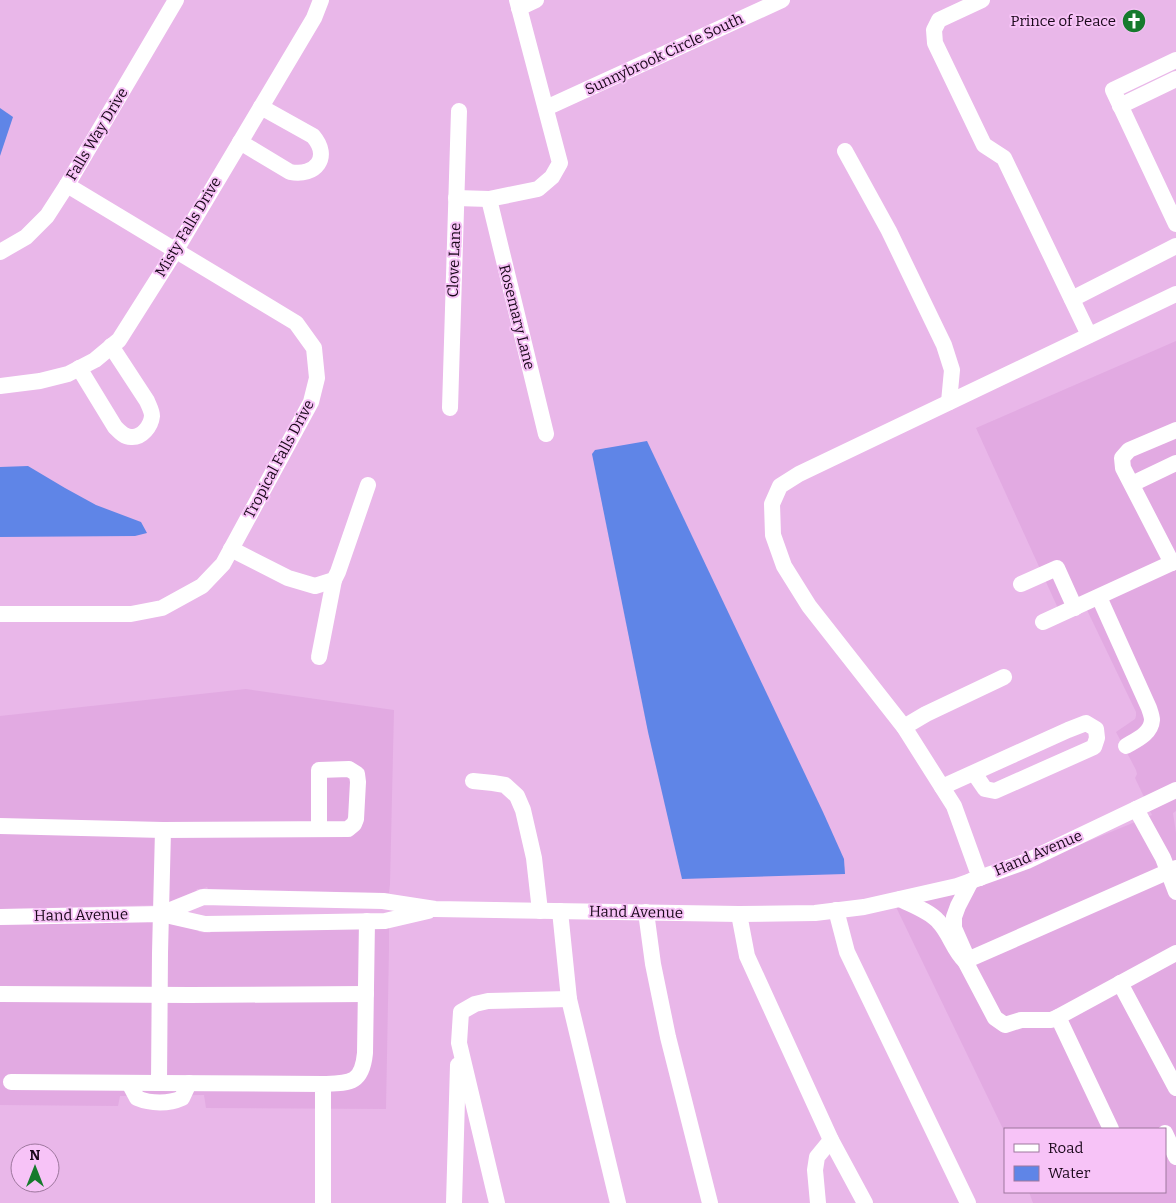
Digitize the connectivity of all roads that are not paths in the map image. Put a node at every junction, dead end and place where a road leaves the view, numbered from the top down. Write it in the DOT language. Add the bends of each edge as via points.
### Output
graph roads {
  1 [pos="176,0"];
  2 [pos="321,0"];
  3 [pos="536,0"];
  4 [pos="782,0"];
  5 [pos="982,0"];
  6 [pos="518,4"];
  7 [pos="1176,60"];
  8 [pos="1176,79"];
  9 [pos="1120,106"];
  10 [pos="261,107"];
  11 [pos="546,108"];
  12 [pos="458,111"];
  13 [pos="240,142"];
  14 [pos="844,150"];
  15 [pos="67,185"];
  16 [pos="456,198"];
  17 [pos="489,199"];
  18 [pos="1176,224"];
  19 [pos="1176,246"];
  20 [pos="176,250"];
  21 [pos="0,252"];
  22 [pos="1176,294"];
  23 [pos="1072,299"];
  24 [pos="1090,335"];
  25 [pos="111,346"];
  26 [pos="79,368"];
  27 [pos="0,386"];
  28 [pos="949,402"];
  29 [pos="450,408"];
  30 [pos="1176,430"];
  31 [pos="546,434"];
  32 [pos="1176,463"];
  33 [pos="1132,484"];
  34 [pos="368,485"];
  35 [pos="231,549"];
  36 [pos="1174,562"];
  37 [pos="336,576"];
  38 [pos="1021,584"];
  39 [pos="1099,597"];
  40 [pos="1075,608"];
  41 [pos="0,614"];
  42 [pos="1043,622"];
  43 [pos="320,657"];
  44 [pos="1004,677"];
  45 [pos="904,727"];
  46 [pos="1126,746"];
  47 [pos="974,773"];
  48 [pos="473,781"];
  49 [pos="942,787"];
  50 [pos="1176,790"];
  51 [pos="1136,809"];
  52 [pos="0,826"];
  53 [pos="319,829"];
  54 [pos="163,830"];
  55 [pos="1172,869"];
  56 [pos="976,879"];
  57 [pos="1176,892"];
  58 [pos="900,899"];
  59 [pos="435,910"];
  60 [pos="836,910"];
  61 [pos="540,911"];
  62 [pos="560,911"];
  63 [pos="646,912"];
  64 [pos="161,914"];
  65 [pos="739,914"];
  66 [pos="0,917"];
  67 [pos="366,921"];
  68 [pos="1176,953"];
  69 [pos="965,961"];
  70 [pos="1120,984"];
  71 [pos="0,994"];
  72 [pos="366,994"];
  73 [pos="160,995"];
  74 [pos="569,999"];
  75 [pos="1058,1017"];
  76 [pos="458,1043"];
  77 [pos="11,1082"];
  78 [pos="129,1083"];
  79 [pos="159,1083"];
  80 [pos="189,1083"];
  81 [pos="323,1084"];
  82 [pos="1176,1088"];
  83 [pos="1111,1128"];
  84 [pos="1166,1135"];
  85 [pos="831,1140"];
  86 [pos="1176,1157"];
  87 [pos="323,1203"];
  88 [pos="454,1203"];
  89 [pos="497,1203"];
  90 [pos="618,1203"];
  91 [pos="710,1203"];
  92 [pos="818,1203"];
  93 [pos="865,1203"];
  94 [pos="968,1203"];
  1 -- 15 [label="street, Falls Way Drive"];
  2 -- 10 [label="street, Misty Falls Drive" via="314,18"];
  3 -- 6 [label="street"];
  4 -- 11 [label="street, Sunnybrook Circle South"];
  5 -- 23 [label="street" via="939,20 934,30 935,43 984,145 1004,158"];
  6 -- 11 [label="street"];
  7 -- 9 [label="street" via="1112,90"];
  8 -- 9 [label="street"];
  9 -- 18 [label="street"];
  10 -- 13 [label="street, Misty Falls Drive"];
  10 -- 13 [label="street" via="313,136 320,148 320,162 297,174"];
  11 -- 17 [label="street" via="560,163 552,178 538,189"];
  12 -- 16 [label="street, Clove Lane"];
  13 -- 20 [label="street, Misty Falls Drive"];
  14 -- 28 [label="street" via="889,230 944,344 952,370"];
  15 -- 20 [label="street, Tropical Falls Drive"];
  15 -- 21 [label="street, Falls Way Drive" via="47,216 26,237"];
  16 -- 17 [label="street"];
  16 -- 29 [label="street, Clove Lane"];
  17 -- 31 [label="street, Rosemary Lane"];
  19 -- 23 [label="street"];
  20 -- 25 [label="street, Misty Falls Drive" via="119,340"];
  20 -- 35 [label="street, Tropical Falls Drive" via="296,323 314,348 317,378 311,402"];
  22 -- 24 [label="street"];
  23 -- 24 [label="street"];
  24 -- 28 [label="street"];
  25 -- 26 [label="street, Misty Falls Drive"];
  25 -- 26 [label="street" via="151,410 152,418 145,432 131,437 122,434"];
  26 -- 27 [label="street, Misty Falls Drive" via="40,381"];
  28 -- 45 [label="street" via="799,474 780,486 772,504 773,535 784,566 809,606"];
  30 -- 33 [label="street" via="1129,450 1122,458 1123,468"];
  32 -- 33 [label="street"];
  33 -- 36 [label="street"];
  34 -- 37 [label="street"];
  35 -- 37 [label="street" via="288,578 315,586"];
  35 -- 41 [label="street, Tropical Falls Drive" via="223,564 202,586 162,608 131,614"];
  36 -- 39 [label="street"];
  37 -- 43 [label="street"];
  38 -- 40 [label="street" via="1057,568"];
  39 -- 40 [label="street"];
  39 -- 46 [label="street" via="1152,719 1141,738"];
  40 -- 42 [label="street"];
  44 -- 45 [label="street"];
  45 -- 49 [label="street"];
  47 -- 47 [label="street" via="1068,730 1086,724 1096,729 1094,747 995,791 985,788"];
  47 -- 49 [label="street"];
  48 -- 61 [label="street" via="505,785 517,796 534,858"];
  49 -- 56 [label="street" via="954,806"];
  50 -- 51 [label="street, Hand Avenue"];
  51 -- 55 [label="street"];
  51 -- 56 [label="street, Hand Avenue" via="1027,861"];
  52 -- 54 [label="street"];
  53 -- 54 [label="street"];
  54 -- 64 [label="street"];
  55 -- 57 [label="street"];
  55 -- 69 [label="street"];
  56 -- 58 [label="street, Hand Avenue"];
  56 -- 69 [label="street" via="954,917 954,928 965,953"];
  58 -- 60 [label="street, Hand Avenue"];
  58 -- 69 [label="street" via="938,921"];
  59 -- 61 [label="street, Hand Avenue"];
  59 -- 64 [label="street, Hand Avenue" via="383,901 203,897"];
  59 -- 67 [label="street, Hand Avenue" via="386,921"];
  60 -- 65 [label="street, Hand Avenue"];
  60 -- 94 [label="street" via="847,952"];
  61 -- 62 [label="street, Hand Avenue"];
  62 -- 63 [label="street, Hand Avenue"];
  62 -- 74 [label="street"];
  63 -- 65 [label="street, Hand Avenue"];
  63 -- 91 [label="street" via="664,1020"];
  64 -- 66 [label="street, Hand Avenue"];
  64 -- 67 [label="street, Hand Avenue" via="205,924"];
  64 -- 73 [label="street"];
  65 -- 85 [label="street" via="747,956"];
  67 -- 72 [label="street"];
  68 -- 70 [label="street"];
  69 -- 75 [label="street" via="995,1018 1005,1025 1021,1020"];
  70 -- 75 [label="street"];
  70 -- 82 [label="street"];
  71 -- 73 [label="street"];
  72 -- 73 [label="street"];
  72 -- 81 [label="street" via="364,1066 353,1081"];
  73 -- 79 [label="street"];
  74 -- 76 [label="street" via="475,1004 462,1012"];
  74 -- 90 [label="street"];
  75 -- 83 [label="street"];
  76 -- 88 [label="street"];
  76 -- 89 [label="street"];
  77 -- 78 [label="street"];
  78 -- 79 [label="street"];
  78 -- 80 [label="street" via="137,1098 145,1102 174,1102 182,1098"];
  79 -- 80 [label="street"];
  80 -- 81 [label="street"];
  81 -- 87 [label="street"];
  84 -- 86 [label="street"];
  85 -- 92 [label="street" via="817,1157"];
  85 -- 93 [label="street"];
}
